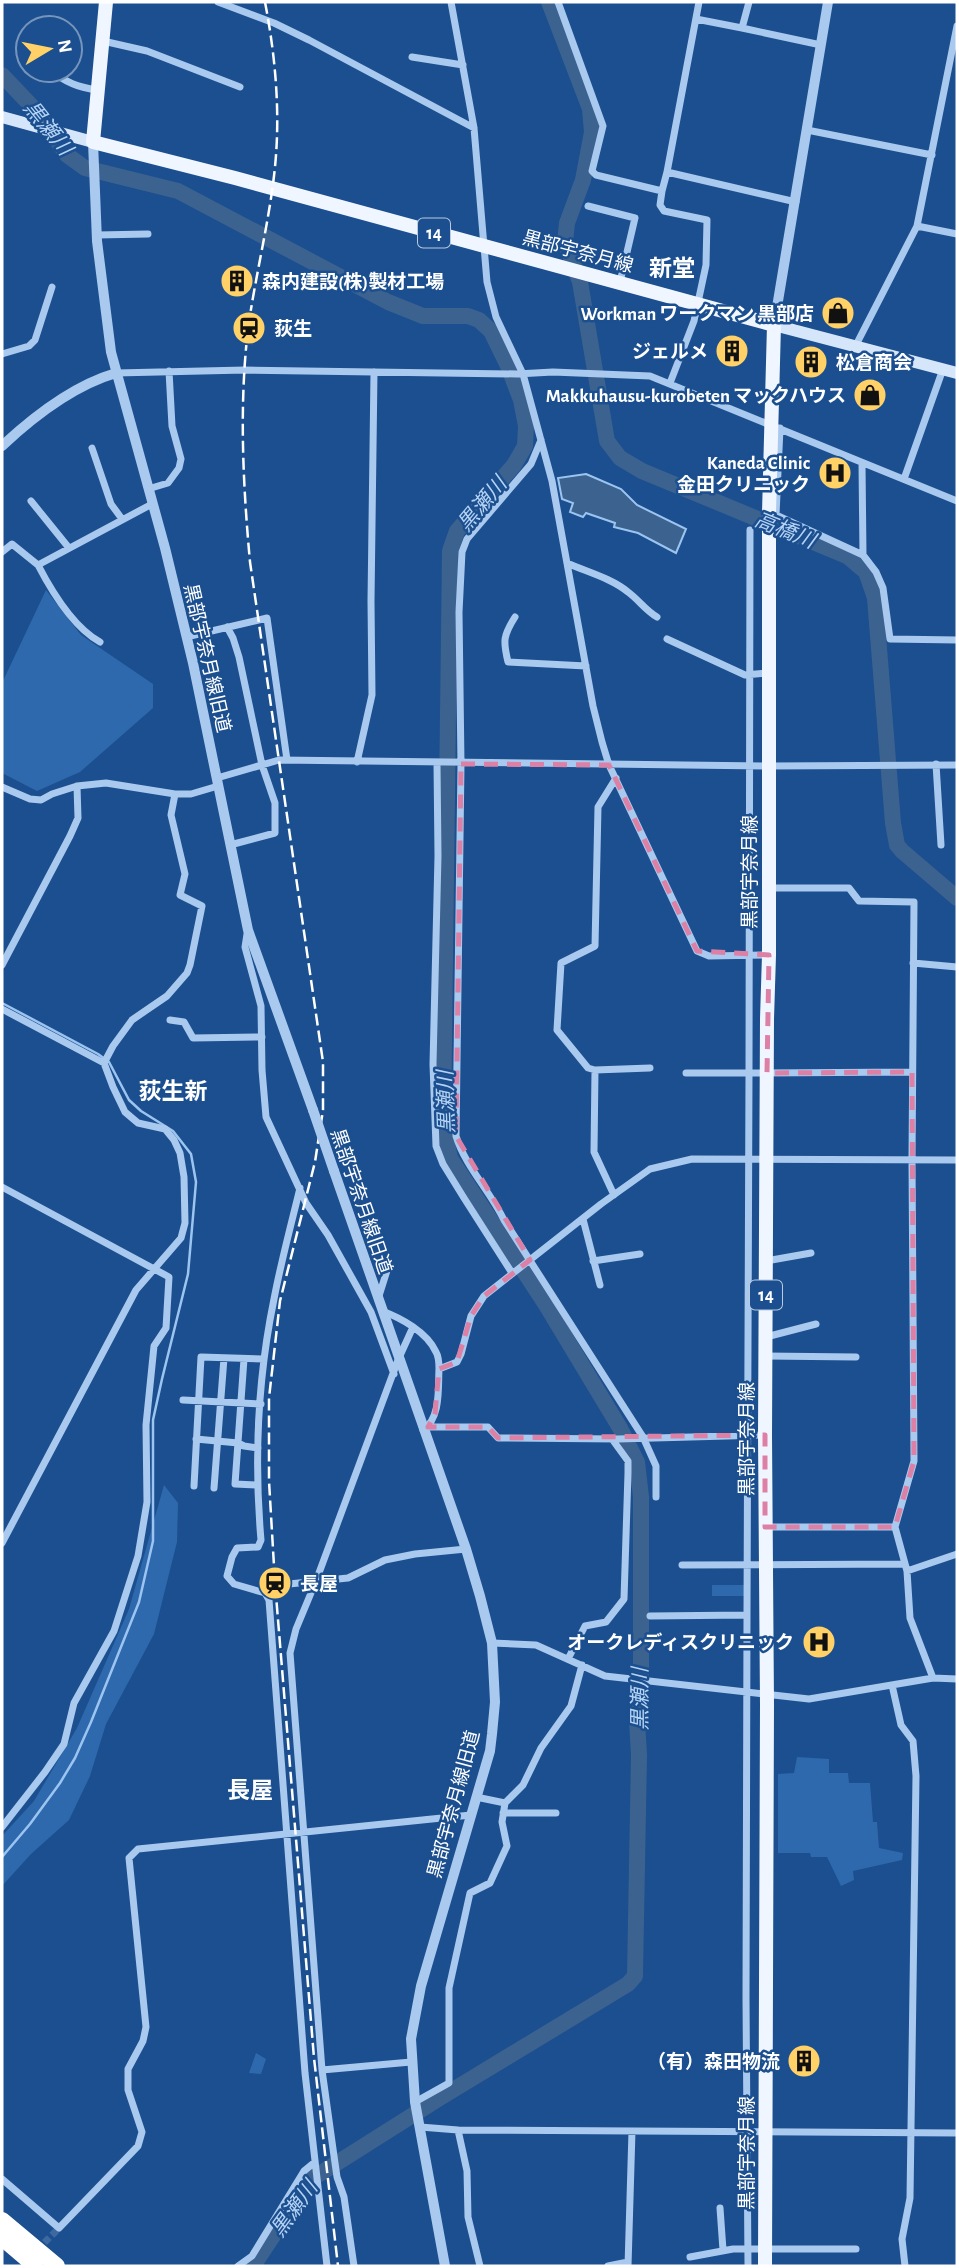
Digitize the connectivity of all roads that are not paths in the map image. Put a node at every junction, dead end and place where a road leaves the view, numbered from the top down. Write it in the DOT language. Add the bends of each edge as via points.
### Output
graph roads {
  1 [pos="106,2"];
  2 [pos="218,2"];
  3 [pos="451,2"];
  4 [pos="558,2"];
  5 [pos="699,2"];
  6 [pos="749,2"];
  7 [pos="828,2"];
  8 [pos="696,19"];
  9 [pos="957,26"];
  10 [pos="741,28"];
  11 [pos="103,41"];
  12 [pos="821,45"];
  13 [pos="412,57"];
  14 [pos="463,65"];
  15 [pos="70,84"];
  16 [pos="240,87"];
  17 [pos="97,90"];
  18 [pos="2,117"];
  19 [pos="474,128"];
  20 [pos="807,130"];
  21 [pos="93,142"];
  22 [pos="932,155"];
  23 [pos="667,172"];
  24 [pos="662,191"];
  25 [pos="796,202"];
  26 [pos="588,206"];
  27 [pos="918,226"];
  28 [pos="148,234"];
  29 [pos="957,234"];
  30 [pos="97,235"];
  31 [pos="485,246"];
  32 [pos="620,282"];
  33 [pos="52,287"];
  34 [pos="697,303"];
  35 [pos="774,325"];
  36 [pos="855,347"];
  37 [pos="2,354"];
  38 [pos="943,369"];
  39 [pos="169,371"];
  40 [pos="374,372"];
  41 [pos="116,373"];
  42 [pos="957,373"];
  43 [pos="520,374"];
  44 [pos="670,383"];
  45 [pos="775,426"];
  46 [pos="541,440"];
  47 [pos="2,446"];
  48 [pos="92,448"];
  49 [pos="862,463"];
  50 [pos="904,480"];
  51 [pos="148,489"];
  52 [pos="957,500"];
  53 [pos="31,501"];
  54 [pos="152,504"];
  55 [pos="122,519"];
  56 [pos="750,530"];
  57 [pos="69,548"];
  58 [pos="2,552"];
  59 [pos="863,555"];
  60 [pos="567,563"];
  61 [pos="38,565"];
  62 [pos="514,617"];
  63 [pos="657,617"];
  64 [pos="227,627"];
  65 [pos="186,637"];
  66 [pos="667,639"];
  67 [pos="957,640"];
  68 [pos="100,642"];
  69 [pos="586,666"];
  70 [pos="768,673"];
  71 [pos="750,675"];
  72 [pos="286,760"];
  73 [pos="356,762"];
  74 [pos="435,763"];
  75 [pos="460,764"];
  76 [pos="936,764"];
  77 [pos="262,765"];
  78 [pos="609,765"];
  79 [pos="957,765"];
  80 [pos="749,766"];
  81 [pos="768,766"];
  82 [pos="616,778"];
  83 [pos="218,782"];
  84 [pos="77,786"];
  85 [pos="2,787"];
  86 [pos="175,794"];
  87 [pos="230,845"];
  88 [pos="941,845"];
  89 [pos="768,888"];
  90 [pos="248,930"];
  91 [pos="750,955"];
  92 [pos="769,955"];
  93 [pos="913,963"];
  94 [pos="2,965"];
  95 [pos="957,967"];
  96 [pos="2,1009"];
  97 [pos="170,1020"];
  98 [pos="262,1037"];
  99 [pos="104,1063"];
  100 [pos="650,1068"];
  101 [pos="595,1070"];
  102 [pos="912,1072"];
  103 [pos="685,1073"];
  104 [pos="749,1073"];
  105 [pos="766,1073"];
  106 [pos="749,1159"];
  107 [pos="767,1160"];
  108 [pos="912,1160"];
  109 [pos="957,1160"];
  110 [pos="2,1187"];
  111 [pos="300,1188"];
  112 [pos="614,1195"];
  113 [pos="583,1219"];
  114 [pos="811,1252"];
  115 [pos="640,1254"];
  116 [pos="390,1261"];
  117 [pos="528,1261"];
  118 [pos="593,1261"];
  119 [pos="766,1261"];
  120 [pos="156,1270"];
  121 [pos="514,1272"];
  122 [pos="600,1285"];
  123 [pos="380,1305"];
  124 [pos="816,1324"];
  125 [pos="413,1327"];
  126 [pos="765,1337"];
  127 [pos="765,1356"];
  128 [pos="856,1357"];
  129 [pos="224,1358"];
  130 [pos="244,1359"];
  131 [pos="264,1359"];
  132 [pos="398,1360"];
  133 [pos="439,1369"];
  134 [pos="394,1374"];
  135 [pos="183,1400"];
  136 [pos="198,1401"];
  137 [pos="221,1402"];
  138 [pos="241,1404"];
  139 [pos="261,1405"];
  140 [pos="425,1429"];
  141 [pos="765,1435"];
  142 [pos="748,1436"];
  143 [pos="640,1437"];
  144 [pos="615,1439"];
  145 [pos="196,1440"];
  146 [pos="217,1441"];
  147 [pos="238,1443"];
  148 [pos="258,1448"];
  149 [pos="256,1485"];
  150 [pos="194,1486"];
  151 [pos="214,1488"];
  152 [pos="656,1497"];
  153 [pos="765,1527"];
  154 [pos="895,1527"];
  155 [pos="2,1543"];
  156 [pos="466,1549"];
  157 [pos="957,1554"];
  158 [pos="682,1565"];
  159 [pos="748,1565"];
  160 [pos="766,1565"];
  161 [pos="906,1567"];
  162 [pos="283,1574"];
  163 [pos="316,1581"];
  164 [pos="747,1615"];
  165 [pos="650,1616"];
  166 [pos="492,1643"];
  167 [pos="568,1659"];
  168 [pos="582,1665"];
  169 [pos="933,1678"];
  170 [pos="957,1679"];
  171 [pos="892,1685"];
  172 [pos="748,1693"];
  173 [pos="767,1695"];
  174 [pos="476,1797"];
  175 [pos="505,1803"];
  176 [pos="503,1813"];
  177 [pos="556,1813"];
  178 [pos="471,1815"];
  179 [pos="2,1827"];
  180 [pos="305,1831"];
  181 [pos="288,1834"];
  182 [pos="411,2062"];
  183 [pos="322,2070"];
  184 [pos="415,2102"];
  185 [pos="420,2127"];
  186 [pos="458,2130"];
  187 [pos="632,2131"];
  188 [pos="748,2132"];
  189 [pos="764,2132"];
  190 [pos="910,2133"];
  191 [pos="957,2133"];
  192 [pos="316,2164"];
  193 [pos="2,2179"];
  194 [pos="720,2208"];
  195 [pos="2,2220"];
  196 [pos="2,2238"];
  197 [pos="747,2248"];
  198 [pos="765,2248"];
  199 [pos="856,2249"];
  200 [pos="723,2250"];
  201 [pos="690,2257"];
  202 [pos="628,2264"];
  203 [pos="35,2266"];
  204 [pos="57,2266"];
  205 [pos="238,2266"];
  206 [pos="327,2266"];
  207 [pos="354,2266"];
  208 [pos="445,2266"];
  209 [pos="480,2266"];
  210 [pos="608,2266"];
  211 [pos="748,2266"];
  212 [pos="765,2266"];
  213 [pos="905,2266"];
  1 -- 11 [label="main road"];
  2 -- 19 [label="street" via="309,40"];
  3 -- 14 [label="street"];
  4 -- 24 [label="street" via="603,126 593,170 596,175"];
  5 -- 8 [label="street"];
  6 -- 10 [label="street"];
  7 -- 12 [label="street"];
  8 -- 10 [label="street"];
  8 -- 23 [label="street"];
  9 -- 22 [label="street"];
  10 -- 12 [label="street"];
  11 -- 16 [label="street" via="147,51"];
  11 -- 17 [label="main road"];
  12 -- 20 [label="street"];
  13 -- 14 [label="street"];
  14 -- 19 [label="street"];
  15 -- 17 [label="street"];
  17 -- 21 [label="main road"];
  18 -- 21 [label="main road"];
  19 -- 31 [label="street"];
  20 -- 22 [label="street"];
  20 -- 25 [label="street"];
  21 -- 30 [label="street, 黒部宇奈月線旧道"];
  21 -- 31 [label="main road, 黒部宇奈月線 / 14"];
  22 -- 27 [label="street"];
  23 -- 24 [label="street"];
  23 -- 25 [label="street"];
  24 -- 34 [label="street" via="664,211 707,220 708,252"];
  25 -- 35 [label="street"];
  26 -- 32 [label="street" via="635,218"];
  27 -- 29 [label="street"];
  27 -- 36 [label="street"];
  28 -- 30 [label="street"];
  30 -- 41 [label="street, 黒部宇奈月線旧道"];
  31 -- 32 [label="main road, 黒部宇奈月線 / 14"];
  31 -- 43 [label="street" via="487,282 496,317"];
  32 -- 34 [label="main road, 黒部宇奈月線 / 14"];
  33 -- 37 [label="street" via="35,340"];
  34 -- 35 [label="main road, 黒部宇奈月線 / 14"];
  34 -- 44 [label="street"];
  35 -- 36 [label="main road"];
  35 -- 45 [label="main road, 黒部宇奈月線 / 14"];
  36 -- 38 [label="main road"];
  38 -- 42 [label="main road"];
  38 -- 50 [label="street"];
  39 -- 40 [label="street"];
  39 -- 41 [label="street"];
  39 -- 51 [label="street" via="172,426 181,458 168,483"];
  40 -- 43 [label="street"];
  40 -- 73 [label="street" via="372,695"];
  41 -- 47 [label="street" via="61,399"];
  41 -- 51 [label="street, 黒部宇奈月線旧道"];
  43 -- 44 [label="street" via="604,373 650,376"];
  43 -- 46 [label="street"];
  44 -- 45 [label="street"];
  45 -- 49 [label="street"];
  45 -- 59 [label="street" via="776,515"];
  45 -- 70 [label="main road, 黒部宇奈月線 / 14"];
  46 -- 60 [label="street"];
  46 -- 75 [label="street" via="531,464 461,552"];
  48 -- 55 [label="street" via="111,504"];
  49 -- 50 [label="street"];
  49 -- 59 [label="street"];
  50 -- 52 [label="street"];
  51 -- 54 [label="street, 黒部宇奈月線旧道"];
  53 -- 57 [label="street"];
  54 -- 55 [label="street"];
  54 -- 65 [label="street, 黒部宇奈月線旧道"];
  55 -- 57 [label="street"];
  56 -- 71 [label="street"];
  57 -- 61 [label="street"];
  58 -- 61 [label="street" via="12,544"];
  59 -- 67 [label="street" via="883,588 890,639"];
  60 -- 63 [label="street" via="617,584"];
  60 -- 69 [label="street"];
  61 -- 68 [label="street" via="76,621"];
  62 -- 69 [label="street" via="505,633 508,662"];
  64 -- 65 [label="street"];
  64 -- 72 [label="street" via="267,618"];
  64 -- 77 [label="street" via="239,657"];
  65 -- 83 [label="street, 黒部宇奈月線旧道"];
  66 -- 71 [label="street"];
  69 -- 78 [label="street"];
  70 -- 71 [label="street"];
  70 -- 81 [label="main road, 黒部宇奈月線 / 14"];
  71 -- 80 [label="street"];
  72 -- 73 [label="street"];
  72 -- 77 [label="street"];
  73 -- 74 [label="street"];
  74 -- 75 [label="street"];
  74 -- 121 [label="street" via="436,1146"];
  75 -- 78 [label="street"];
  75 -- 117 [label="street" via="456,1136"];
  76 -- 79 [label="street"];
  76 -- 81 [label="street"];
  76 -- 88 [label="street"];
  77 -- 83 [label="street"];
  77 -- 87 [label="street" via="275,803 275,833"];
  78 -- 80 [label="street"];
  78 -- 82 [label="street"];
  80 -- 81 [label="street"];
  80 -- 91 [label="street"];
  81 -- 89 [label="main road, 黒部宇奈月線 / 14"];
  82 -- 91 [label="street" via="697,951 709,956"];
  82 -- 101 [label="street" via="598,807 595,946 561,963 559,976 557,1030 588,1069"];
  83 -- 86 [label="street" via="191,794"];
  83 -- 87 [label="street, 黒部宇奈月線旧道"];
  84 -- 85 [label="street" via="41,800"];
  84 -- 86 [label="street" via="106,783"];
  84 -- 94 [label="street" via="78,818"];
  86 -- 99 [label="street" via="171,815 185,874 180,895 202,906 190,965 167,996 132,1020"];
  87 -- 90 [label="street, 黒部宇奈月線旧道"];
  89 -- 92 [label="main road, 黒部宇奈月線 / 14"];
  89 -- 93 [label="street" via="849,888 859,901 914,902"];
  90 -- 98 [label="street" via="245,947 261,1006"];
  90 -- 123 [label="street, 黒部宇奈月線旧道, bridge"];
  91 -- 92 [label="street"];
  91 -- 104 [label="street"];
  92 -- 105 [label="main road, 黒部宇奈月線 / 14"];
  93 -- 95 [label="street"];
  93 -- 102 [label="street"];
  96 -- 99 [label="street"];
  97 -- 98 [label="street" via="184,1022 193,1038"];
  98 -- 111 [label="street" via="266,1117"];
  99 -- 120 [label="street" via="125,1112 138,1123 165,1129 180,1153 185,1223 181,1238"];
  100 -- 101 [label="street"];
  101 -- 112 [label="street" via="594,1152"];
  102 -- 105 [label="street"];
  102 -- 108 [label="street"];
  103 -- 104 [label="street"];
  104 -- 105 [label="street"];
  104 -- 106 [label="street"];
  105 -- 107 [label="main road, 黒部宇奈月線 / 14"];
  106 -- 107 [label="street"];
  106 -- 112 [label="street" via="671,1162 650,1169"];
  106 -- 142 [label="street"];
  107 -- 108 [label="street"];
  107 -- 119 [label="main road, 黒部宇奈月線 / 14"];
  108 -- 109 [label="street"];
  108 -- 154 [label="street" via="914,1461"];
  110 -- 120 [label="street"];
  111 -- 131 [label="street"];
  111 -- 134 [label="street" via="371,1312"];
  112 -- 113 [label="street"];
  113 -- 117 [label="street"];
  113 -- 118 [label="street"];
  114 -- 119 [label="street"];
  115 -- 118 [label="street"];
  116 -- 123 [label="street"];
  117 -- 121 [label="street"];
  117 -- 143 [label="street"];
  118 -- 122 [label="street"];
  119 -- 126 [label="main road, 黒部宇奈月線 / 14"];
  120 -- 155 [label="street" via="136,1290"];
  120 -- 179 [label="street" via="169,1278 169,1299 166,1328 154,1346 146,1425 147,1502 138,1556 114,1631 74,1703 64,1744"];
  121 -- 133 [label="street" via="484,1296 471,1316 457,1362"];
  123 -- 125 [label="street"];
  123 -- 132 [label="street, 黒部宇奈月線旧道"];
  124 -- 126 [label="street"];
  125 -- 132 [label="street"];
  125 -- 133 [label="street" via="437,1353"];
  126 -- 127 [label="main road, 黒部宇奈月線 / 14"];
  127 -- 128 [label="street"];
  127 -- 141 [label="main road, 黒部宇奈月線 / 14"];
  129 -- 130 [label="street"];
  129 -- 136 [label="street" via="201,1357"];
  129 -- 137 [label="street"];
  130 -- 131 [label="street"];
  130 -- 138 [label="street"];
  131 -- 139 [label="street"];
  132 -- 134 [label="street"];
  132 -- 140 [label="street, 黒部宇奈月線旧道"];
  133 -- 140 [label="street" via="435,1414"];
  134 -- 163 [label="street"];
  135 -- 136 [label="street"];
  136 -- 137 [label="street"];
  136 -- 145 [label="street"];
  137 -- 138 [label="street"];
  137 -- 146 [label="street"];
  138 -- 139 [label="street"];
  138 -- 147 [label="street"];
  139 -- 148 [label="street"];
  140 -- 144 [label="street" via="488,1427 498,1438"];
  140 -- 156 [label="street, 黒部宇奈月線旧道"];
  141 -- 142 [label="street"];
  141 -- 153 [label="main road, 黒部宇奈月線 / 14"];
  142 -- 143 [label="street"];
  142 -- 159 [label="street"];
  143 -- 144 [label="street"];
  143 -- 152 [label="street" via="656,1466"];
  144 -- 167 [label="street" via="628,1461 624,1599 606,1622 585,1626"];
  145 -- 146 [label="street"];
  145 -- 150 [label="street"];
  146 -- 147 [label="street"];
  146 -- 151 [label="street"];
  147 -- 148 [label="street"];
  147 -- 149 [label="street" via="235,1484"];
  148 -- 149 [label="street"];
  149 -- 181 [label="street" via="261,1540 258,1547 236,1548 227,1576 234,1584 265,1593 269,1600"];
  153 -- 154 [label="street"];
  153 -- 160 [label="main road, 黒部宇奈月線 / 14"];
  154 -- 161 [label="street"];
  156 -- 163 [label="street" via="385,1560 348,1578"];
  156 -- 166 [label="street, 黒部宇奈月線旧道"];
  157 -- 161 [label="street"];
  158 -- 159 [label="street"];
  159 -- 160 [label="street"];
  159 -- 164 [label="street"];
  160 -- 161 [label="street"];
  160 -- 173 [label="main road, 黒部宇奈月線 / 14"];
  161 -- 169 [label="street" via="910,1618"];
  162 -- 163 [label="street" via="289,1584"];
  163 -- 180 [label="street" via="290,1653"];
  164 -- 165 [label="street"];
  164 -- 172 [label="street"];
  166 -- 167 [label="street" via="536,1645"];
  166 -- 174 [label="street, 黒部宇奈月線旧道" via="492,1734"];
  167 -- 168 [label="street"];
  168 -- 172 [label="street" via="605,1676"];
  168 -- 175 [label="street" via="571,1706 541,1748 523,1784"];
  169 -- 170 [label="street"];
  169 -- 171 [label="street"];
  171 -- 173 [label="street" via="809,1699"];
  171 -- 190 [label="street" via="901,1725 913,1741 916,1776"];
  172 -- 173 [label="street"];
  172 -- 188 [label="street"];
  173 -- 189 [label="main road, 黒部宇奈月線 / 14"];
  174 -- 175 [label="street"];
  174 -- 178 [label="street, 黒部宇奈月線旧道"];
  175 -- 176 [label="street"];
  176 -- 177 [label="street"];
  176 -- 184 [label="street" via="507,1846 490,1883 470,1893 449,1988 449,2082"];
  178 -- 180 [label="street"];
  178 -- 182 [label="street, 黒部宇奈月線旧道" via="421,1986"];
  180 -- 181 [label="street"];
  180 -- 183 [label="street"];
  181 -- 192 [label="street"];
  181 -- 193 [label="street" via="138,1849 129,1858 146,2027 128,2069 128,2090 142,2132 138,2146 58,2228"];
  182 -- 183 [label="street"];
  182 -- 184 [label="street, 黒部宇奈月線旧道"];
  183 -- 207 [label="street"];
  184 -- 185 [label="street, 黒部宇奈月線旧道"];
  185 -- 186 [label="street"];
  185 -- 208 [label="street, 黒部宇奈月線旧道"];
  186 -- 187 [label="street"];
  186 -- 209 [label="street" via="467,2171 468,2217"];
  187 -- 188 [label="street"];
  187 -- 202 [label="street"];
  188 -- 189 [label="street"];
  188 -- 197 [label="street"];
  189 -- 190 [label="street"];
  189 -- 198 [label="main road, 黒部宇奈月線 / 14"];
  190 -- 191 [label="street"];
  190 -- 213 [label="street" via="910,2197 902,2239"];
  192 -- 205 [label="street" via="304,2171 252,2256"];
  192 -- 206 [label="street"];
  194 -- 200 [label="street"];
  195 -- 204 [label="highway"];
  196 -- 203 [label="highway"];
  197 -- 198 [label="street"];
  197 -- 200 [label="street"];
  197 -- 211 [label="street"];
  198 -- 199 [label="street"];
  198 -- 212 [label="main road, 黒部宇奈月線 / 14"];
  200 -- 201 [label="street"];
  202 -- 210 [label="street"];
}
